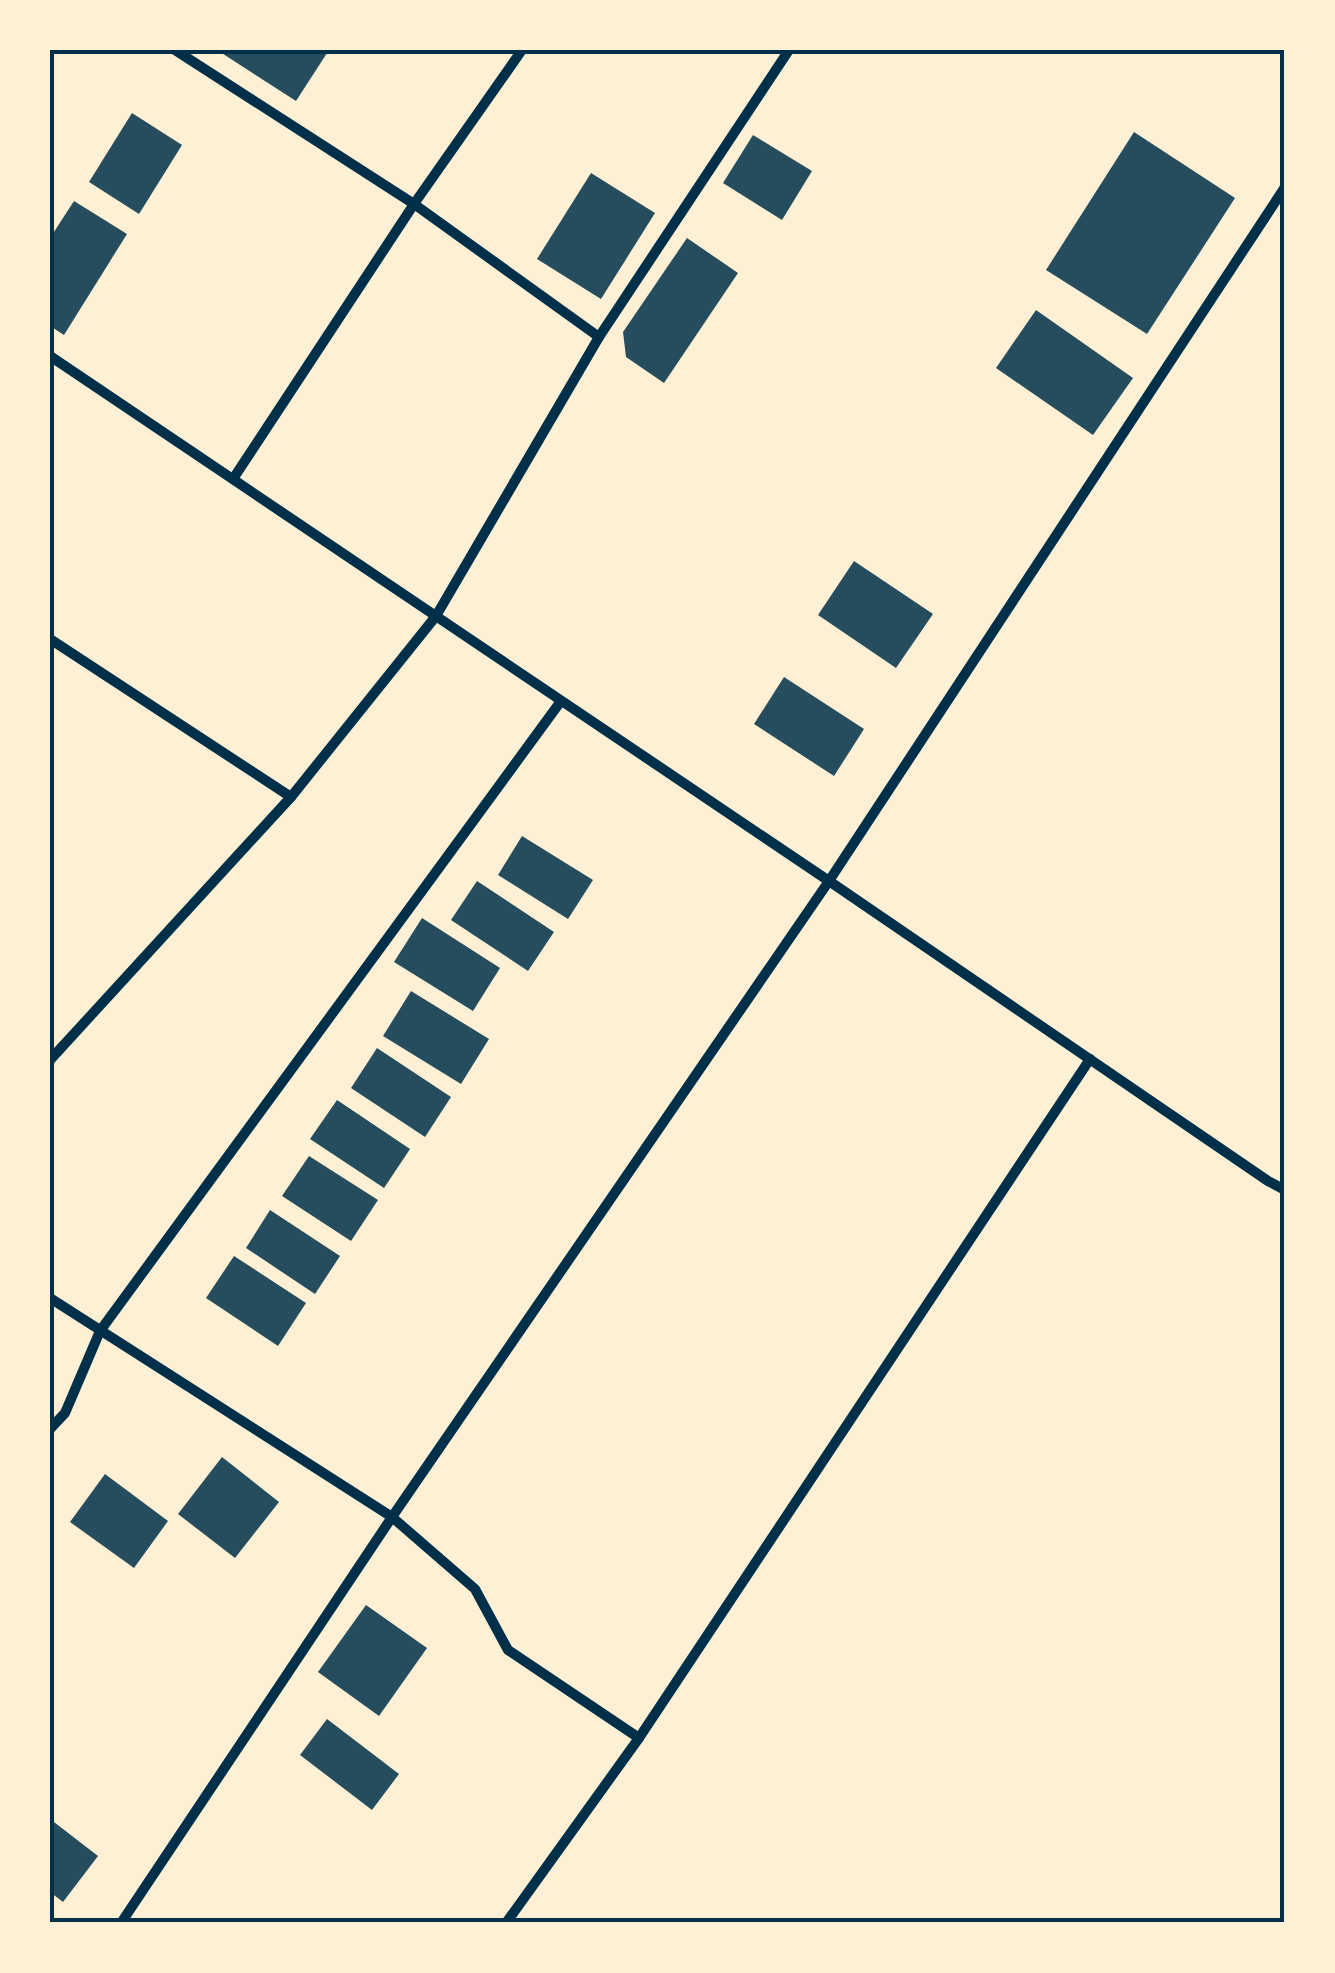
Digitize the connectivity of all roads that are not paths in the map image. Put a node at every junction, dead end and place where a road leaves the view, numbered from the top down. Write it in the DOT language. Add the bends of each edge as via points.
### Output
graph roads {
  1 [pos="176,50"];
  2 [pos="522,50"];
  3 [pos="789,50"];
  4 [pos="1285,187"];
  5 [pos="414,204"];
  6 [pos="599,337"];
  7 [pos="50,356"];
  8 [pos="233,479"];
  9 [pos="436,616"];
  10 [pos="50,639"];
  11 [pos="561,700"];
  12 [pos="291,797"];
  13 [pos="829,881"];
  14 [pos="50,1060"];
  15 [pos="1090,1060"];
  16 [pos="1285,1190"];
  17 [pos="50,1298"];
  18 [pos="100,1331"];
  19 [pos="50,1428"];
  20 [pos="392,1517"];
  21 [pos="639,1738"];
  22 [pos="121,1923"];
  23 [pos="506,1923"];
  1 -- 5 [label="street"];
  2 -- 5 [label="street"];
  3 -- 6 [label="street"];
  4 -- 13 [label="street"];
  5 -- 6 [label="street"];
  5 -- 8 [label="street"];
  6 -- 9 [label="street"];
  7 -- 8 [label="street"];
  8 -- 9 [label="street"];
  9 -- 11 [label="street"];
  9 -- 12 [label="street"];
  10 -- 12 [label="street"];
  11 -- 13 [label="street"];
  11 -- 18 [label="street"];
  12 -- 14 [label="street"];
  13 -- 15 [label="street"];
  13 -- 20 [label="street"];
  15 -- 16 [label="street"];
  15 -- 21 [label="street"];
  17 -- 18 [label="street"];
  18 -- 19 [label="street" via="65,1413"];
  18 -- 20 [label="street"];
  20 -- 21 [label="street" via="475,1589 508,1650"];
  20 -- 22 [label="street"];
  21 -- 23 [label="street"];
}
